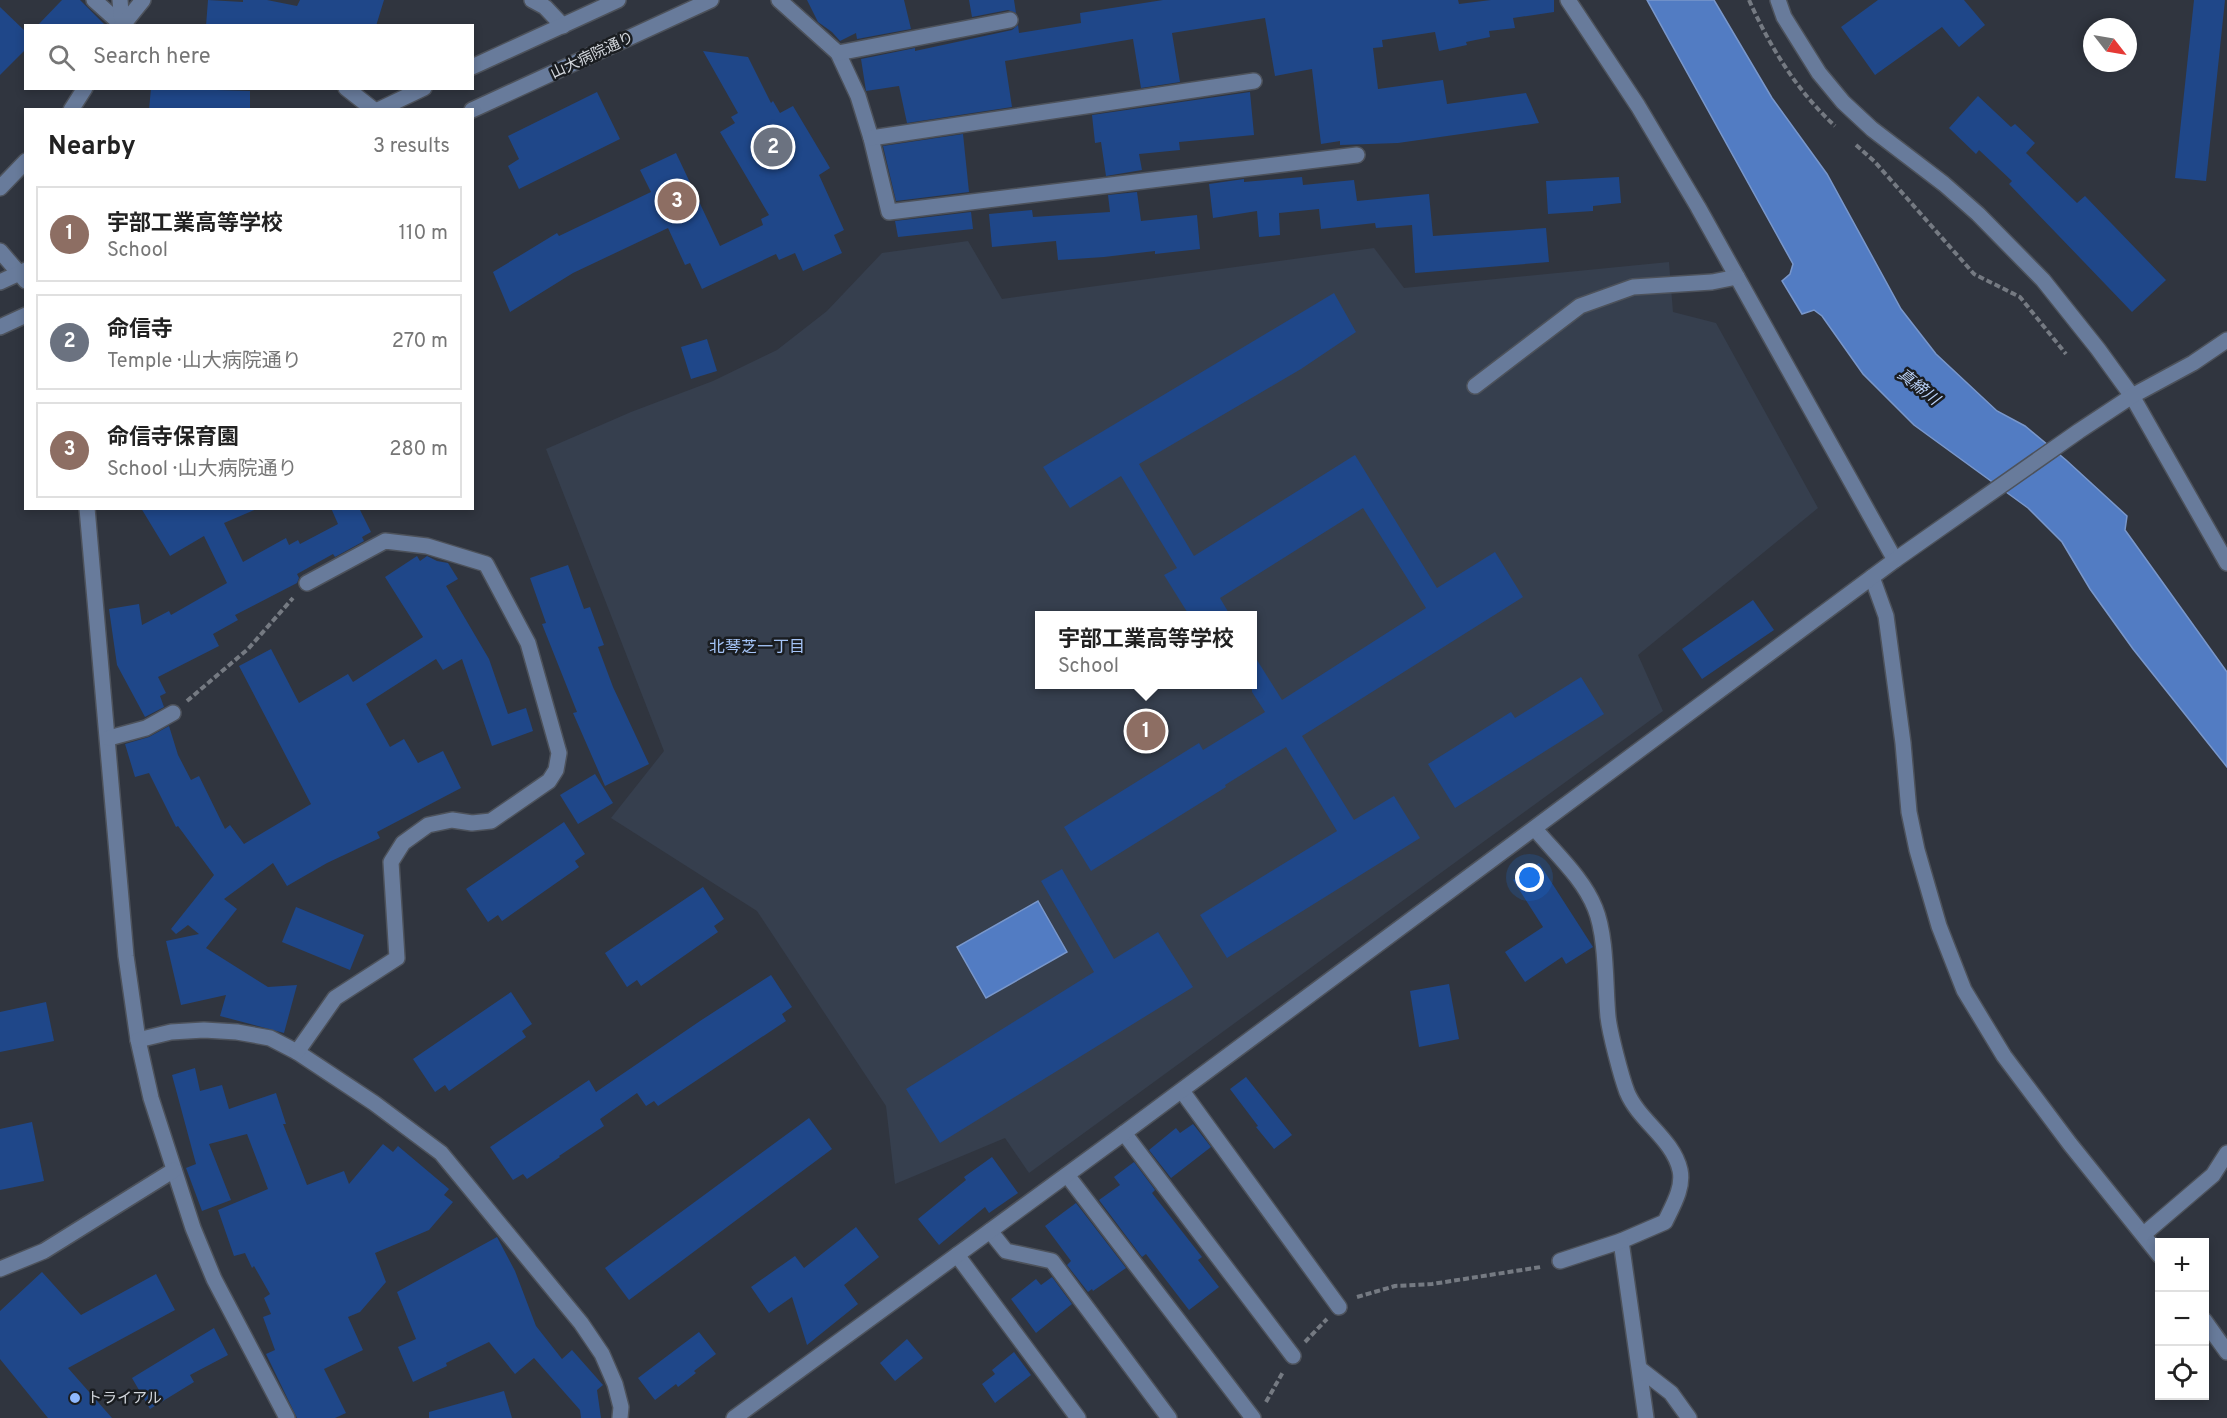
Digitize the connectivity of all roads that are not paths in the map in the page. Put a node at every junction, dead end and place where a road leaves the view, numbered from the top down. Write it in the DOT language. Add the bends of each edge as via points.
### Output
graph roads {
  1 [pos="94,0"];
  2 [pos="120,0"];
  3 [pos="143,0"];
  4 [pos="532,0"];
  5 [pos="618,0"];
  6 [pos="711,0"];
  7 [pos="779,0"];
  8 [pos="1568,0"];
  9 [pos="1778,0"];
  10 [pos="603,4"];
  11 [pos="1010,20"];
  12 [pos="120,24"];
  13 [pos="122,24"];
  14 [pos="124,24"];
  15 [pos="563,26"];
  16 [pos="838,53"];
  17 [pos="474,66"];
  18 [pos="1254,81"];
  19 [pos="84,90"];
  20 [pos="349,90"];
  21 [pos="420,90"];
  22 [pos="72,108"];
  23 [pos="373,108"];
  24 [pos="380,108"];
  25 [pos="474,109"];
  26 [pos="871,138"];
  27 [pos="1357,155"];
  28 [pos="24,163"];
  29 [pos="0,188"];
  30 [pos="0,251"];
  31 [pos="24,274"];
  32 [pos="1737,277"];
  33 [pos="0,282"];
  34 [pos="24,316"];
  35 [pos="0,327"];
  36 [pos="2227,340"];
  37 [pos="1475,386"];
  38 [pos="2132,396"];
  39 [pos="87,510"];
  40 [pos="1895,560"];
  41 [pos="2227,563"];
  42 [pos="1872,577"];
  43 [pos="307,583"];
  44 [pos="173,713"];
  45 [pos="109,738"];
  46 [pos="1535,829"];
  47 [pos="138,1040"];
  48 [pos="297,1052"];
  49 [pos="1182,1091"];
  50 [pos="1124,1134"];
  51 [pos="2227,1153"];
  52 [pos="174,1170"];
  53 [pos="1068,1175"];
  54 [pos="990,1231"];
  55 [pos="2144,1234"];
  56 [pos="1621,1242"];
  57 [pos="2155,1249"];
  58 [pos="957,1255"];
  59 [pos="1560,1261"];
  60 [pos="0,1269"];
  61 [pos="1339,1307"];
  62 [pos="2209,1326"];
  63 [pos="2227,1352"];
  64 [pos="1293,1356"];
  65 [pos="1640,1369"];
  66 [pos="1257,1414"];
  67 [pos="287,1418"];
  68 [pos="620,1418"];
  69 [pos="734,1418"];
  70 [pos="1078,1418"];
  71 [pos="1169,1418"];
  72 [pos="1646,1418"];
  73 [pos="1689,1418"];
  1 -- 12 [label="street"];
  2 -- 13 [label="street"];
  3 -- 14 [label="street"];
  4 -- 15 [label="street"];
  5 -- 10 [label="street"];
  6 -- 25 [label="street, 山大病院通り"];
  7 -- 16 [label="street"];
  8 -- 32 [label="street" via="1638,106"];
  9 -- 38 [label="street" via="1784,17 1819,73 1843,102 1978,214 2043,280"];
  10 -- 15 [label="street"];
  11 -- 16 [label="street"];
  15 -- 17 [label="street"];
  16 -- 26 [label="street" via="858,96"];
  18 -- 26 [label="street"];
  19 -- 22 [label="street"];
  20 -- 23 [label="street"];
  21 -- 24 [label="street"];
  26 -- 27 [label="street" via="889,212"];
  28 -- 29 [label="street"];
  30 -- 31 [label="street"];
  31 -- 33 [label="street"];
  32 -- 37 [label="street" via="1633,287 1580,306"];
  32 -- 40 [label="street"];
  34 -- 35 [label="street"];
  36 -- 38 [label="street"];
  38 -- 40 [label="street"];
  38 -- 41 [label="street"];
  39 -- 45 [label="street"];
  40 -- 42 [label="street"];
  42 -- 46 [label="street"];
  42 -- 55 [label="street" via="1886,616 1917,850 1939,926 1964,990 2004,1056"];
  43 -- 48 [label="street" via="385,541 428,546 486,564 528,644 559,753 549,781 491,820 452,820 428,825 403,843 391,862 397,958 334,998"];
  44 -- 45 [label="street" via="146,728"];
  45 -- 47 [label="street" via="126,956"];
  46 -- 49 [label="street"];
  46 -- 56 [label="street" via="1587,890 1597,911 1608,1020 1627,1091 1636,1109 1674,1154 1681,1173 1679,1192 1665,1222"];
  47 -- 48 [label="street" via="171,1032 237,1032 270,1038"];
  47 -- 52 [label="street"];
  48 -- 68 [label="street" via="441,1153 602,1354 615,1384"];
  49 -- 50 [label="street"];
  49 -- 61 [label="street"];
  50 -- 53 [label="street"];
  50 -- 64 [label="street"];
  51 -- 55 [label="street" via="2213,1175"];
  52 -- 60 [label="street" via="44,1251"];
  52 -- 67 [label="street" via="214,1278"];
  53 -- 54 [label="street"];
  53 -- 66 [label="street"];
  54 -- 58 [label="street"];
  54 -- 71 [label="street" via="1006,1251 1052,1261"];
  55 -- 57 [label="street"];
  56 -- 59 [label="street"];
  56 -- 65 [label="street"];
  58 -- 69 [label="street"];
  58 -- 70 [label="street"];
  62 -- 63 [label="street"];
  65 -- 72 [label="street"];
  65 -- 73 [label="street" via="1671,1393"];
}
